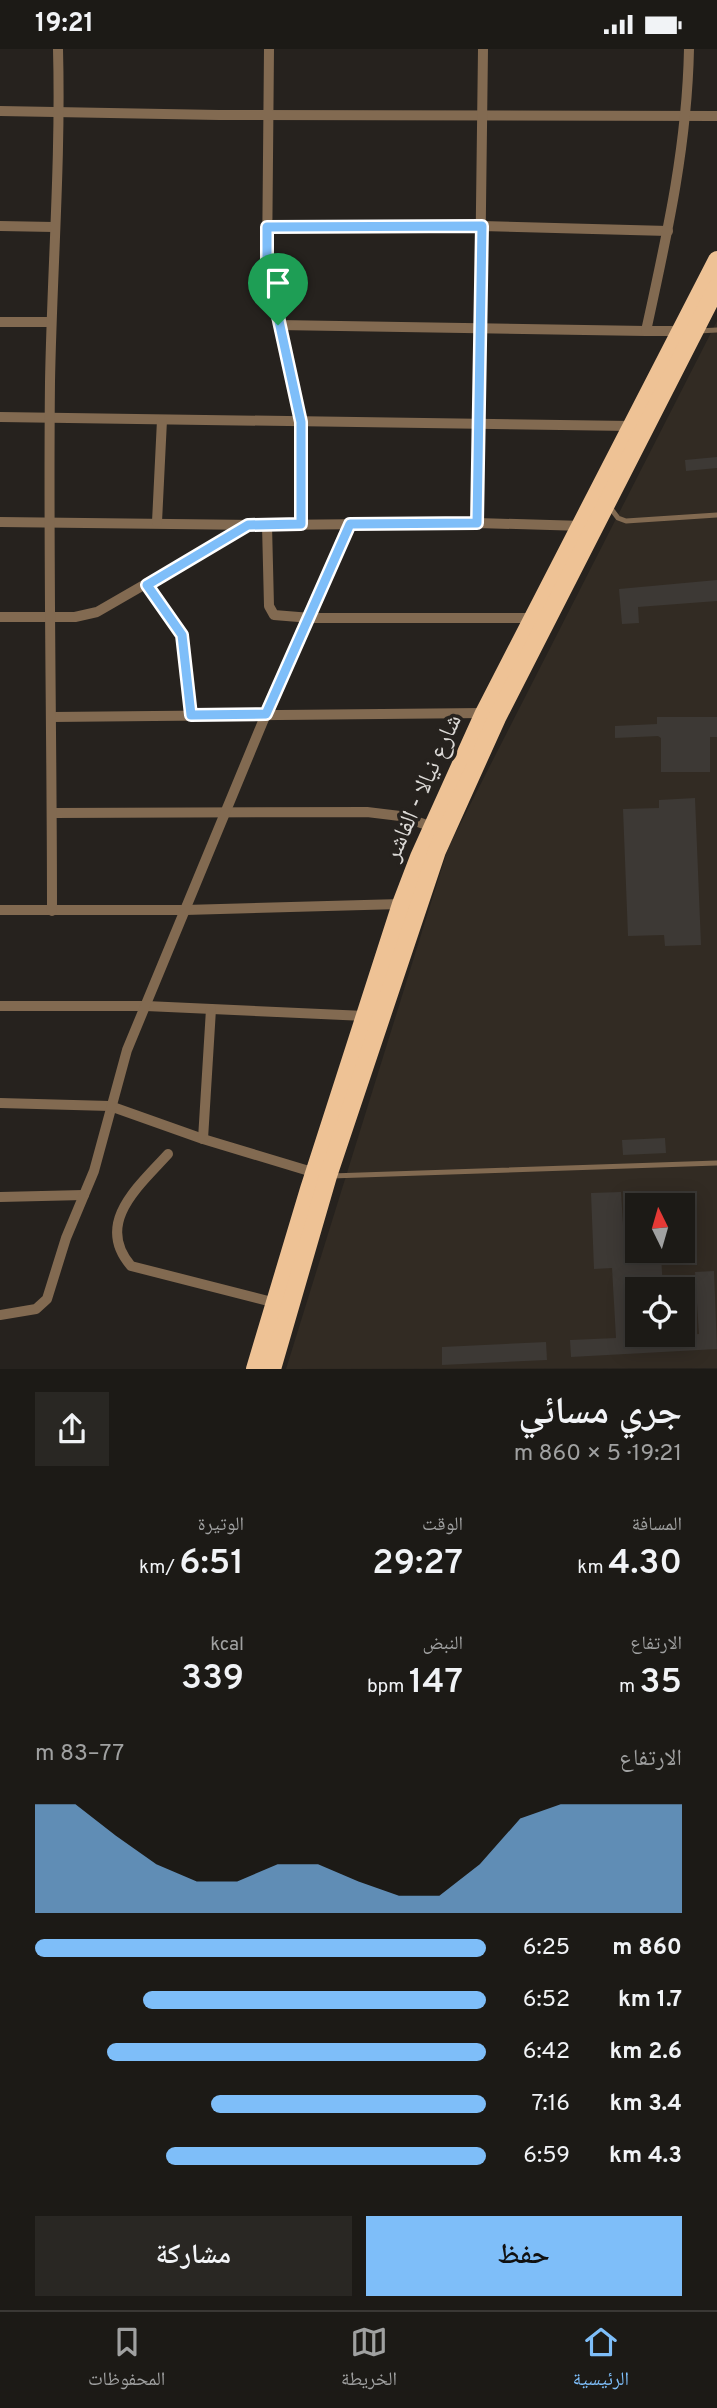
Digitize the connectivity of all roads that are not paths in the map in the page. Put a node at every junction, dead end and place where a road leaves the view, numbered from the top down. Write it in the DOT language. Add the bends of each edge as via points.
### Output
graph roads {
  1 [pos="58,49"];
  2 [pos="269,49"];
  3 [pos="483,49"];
  4 [pos="689,49"];
  5 [pos="0,111"];
  6 [pos="60,111"];
  7 [pos="270,114"];
  8 [pos="484,115"];
  9 [pos="687,115"];
  10 [pos="717,116"];
  11 [pos="0,226"];
  12 [pos="482,226"];
  13 [pos="54,227"];
  14 [pos="267,227"];
  15 [pos="668,230"];
  16 [pos="717,260"];
  17 [pos="717,288"];
  18 [pos="0,322"];
  19 [pos="51,322"];
  20 [pos="278,325"];
  21 [pos="481,329"];
  22 [pos="717,330"];
  23 [pos="646,331"];
  24 [pos="688,331"];
  25 [pos="649,407"];
  26 [pos="0,417"];
  27 [pos="50,418"];
  28 [pos="162,420"];
  29 [pos="301,422"];
  30 [pos="478,422"];
  31 [pos="631,426"];
  32 [pos="602,495"];
  33 [pos="717,515"];
  34 [pos="0,521"];
  35 [pos="48,522"];
  36 [pos="157,523"];
  37 [pos="477,523"];
  38 [pos="301,524"];
  39 [pos="350,524"];
  40 [pos="248,525"];
  41 [pos="267,525"];
  42 [pos="586,526"];
  43 [pos="147,585"];
  44 [pos="0,617"];
  45 [pos="51,617"];
  46 [pos="311,618"];
  47 [pos="532,618"];
  48 [pos="484,713"];
  49 [pos="266,714"];
  50 [pos="191,715"];
  51 [pos="52,717"];
  52 [pos="226,811"];
  53 [pos="52,813"];
  54 [pos="439,829"];
  55 [pos="401,904"];
  56 [pos="0,910"];
  57 [pos="185,910"];
  58 [pos="52,911"];
  59 [pos="0,1006"];
  60 [pos="146,1006"];
  61 [pos="211,1009"];
  62 [pos="365,1016"];
  63 [pos="0,1103"];
  64 [pos="110,1106"];
  65 [pos="203,1139"];
  66 [pos="168,1154"];
  67 [pos="717,1163"];
  68 [pos="321,1175"];
  69 [pos="84,1195"];
  70 [pos="0,1196"];
  71 [pos="283,1305"];
  72 [pos="0,1315"];
  73 [pos="255,1369"];
  74 [pos="272,1369"];
  1 -- 6 [label="street"];
  2 -- 7 [label="street"];
  3 -- 8 [label="street"];
  4 -- 9 [label="street"];
  5 -- 6 [label="street"];
  6 -- 7 [label="street"];
  6 -- 13 [label="street"];
  7 -- 8 [label="street"];
  7 -- 14 [label="street"];
  8 -- 9 [label="street"];
  8 -- 12 [label="street"];
  9 -- 10 [label="street"];
  9 -- 15 [label="street"];
  11 -- 13 [label="street"];
  12 -- 14 [label="street"];
  12 -- 15 [label="street"];
  12 -- 21 [label="street"];
  13 -- 19 [label="street"];
  14 -- 20 [label="street" via="267,266"];
  15 -- 23 [label="street"];
  16 -- 24 [label="highway, شارع نيالا - الفاشر"];
  17 -- 24 [label="highway, شارع نيالا - الفاشر"];
  18 -- 19 [label="street"];
  19 -- 27 [label="street"];
  20 -- 21 [label="street"];
  20 -- 29 [label="street"];
  21 -- 23 [label="street"];
  21 -- 30 [label="street"];
  22 -- 24 [label="lane"];
  23 -- 24 [label="street"];
  24 -- 25 [label="highway, شارع نيالا - الفاشر"];
  25 -- 31 [label="highway, شارع نيالا - الفاشر"];
  25 -- 32 [label="highway, شارع نيالا - الفاشر"];
  26 -- 27 [label="street"];
  27 -- 28 [label="street"];
  27 -- 35 [label="street"];
  28 -- 29 [label="street"];
  28 -- 36 [label="street"];
  29 -- 30 [label="street"];
  29 -- 38 [label="street"];
  30 -- 31 [label="street"];
  30 -- 37 [label="street"];
  31 -- 32 [label="highway, شارع نيالا - الفاشر"];
  32 -- 33 [label="lane" via="618,518 626,521"];
  32 -- 42 [label="highway, شارع نيالا - الفاشر"];
  34 -- 35 [label="street"];
  35 -- 36 [label="street"];
  35 -- 45 [label="street"];
  36 -- 40 [label="street"];
  37 -- 39 [label="street"];
  37 -- 42 [label="street"];
  38 -- 39 [label="street"];
  38 -- 41 [label="street"];
  39 -- 46 [label="street"];
  40 -- 41 [label="street"];
  40 -- 43 [label="street"];
  41 -- 46 [label="street" via="269,606 274,615"];
  42 -- 47 [label="highway, شارع نيالا - الفاشر"];
  42 -- 54 [label="highway, شارع نيالا - الفاشر" via="497,718"];
  43 -- 45 [label="street" via="97,612"];
  43 -- 50 [label="street" via="182,635"];
  44 -- 45 [label="street"];
  45 -- 51 [label="street"];
  46 -- 47 [label="street"];
  46 -- 49 [label="street"];
  47 -- 48 [label="highway, شارع نيالا - الفاشر"];
  48 -- 49 [label="street"];
  48 -- 54 [label="highway, شارع نيالا - الفاشر"];
  49 -- 50 [label="street"];
  49 -- 52 [label="street"];
  50 -- 51 [label="street"];
  51 -- 53 [label="street"];
  52 -- 53 [label="street"];
  52 -- 54 [label="street" via="367,812 400,816"];
  52 -- 57 [label="street"];
  53 -- 58 [label="street"];
  54 -- 55 [label="highway, شارع نيالا - الفاشر"];
  54 -- 68 [label="highway, شارع نيالا - الفاشر" via="393,975"];
  55 -- 57 [label="street"];
  55 -- 62 [label="highway, شارع نيالا - الفاشر"];
  56 -- 58 [label="street"];
  57 -- 58 [label="street"];
  57 -- 60 [label="street"];
  59 -- 60 [label="street"];
  60 -- 61 [label="street"];
  60 -- 64 [label="street"];
  61 -- 62 [label="street"];
  61 -- 65 [label="street"];
  62 -- 68 [label="highway, شارع نيالا - الفاشر"];
  63 -- 64 [label="street"];
  64 -- 65 [label="street"];
  64 -- 69 [label="street"];
  65 -- 68 [label="street"];
  66 -- 71 [label="street" via="121,1212 116,1234 119,1251 131,1266"];
  67 -- 68 [label="lane"];
  68 -- 71 [label="highway, شارع نيالا - الفاشر"];
  69 -- 70 [label="street"];
  69 -- 72 [label="street" via="47,1299 36,1308"];
  71 -- 73 [label="highway, شارع نيالا - الفاشر"];
  71 -- 74 [label="highway, شارع نيالا - الفاشر"];
}
